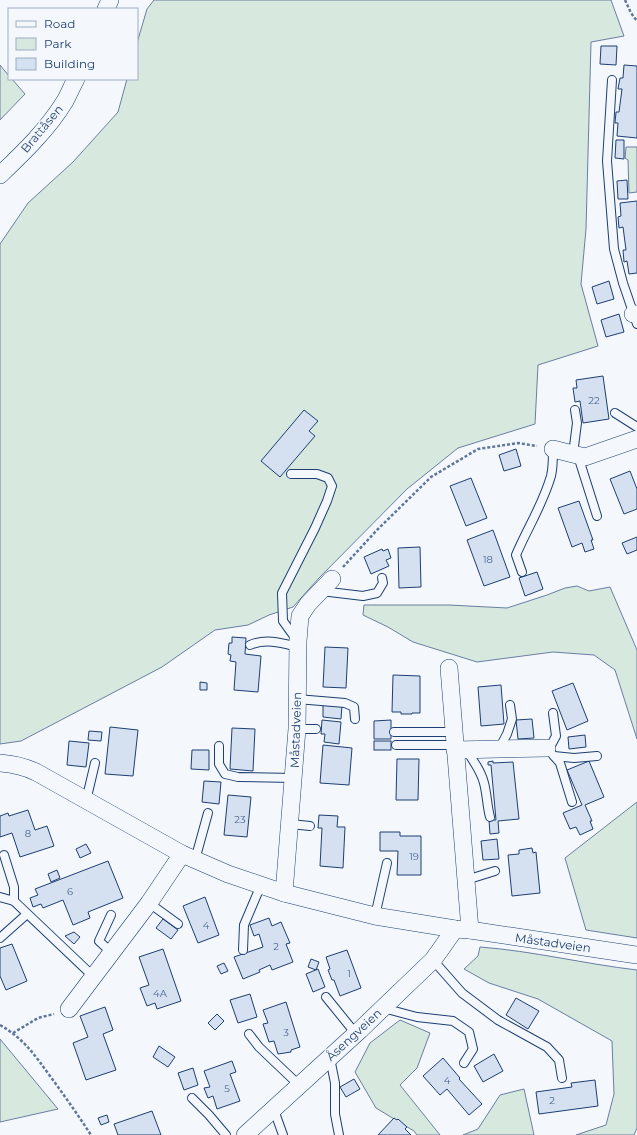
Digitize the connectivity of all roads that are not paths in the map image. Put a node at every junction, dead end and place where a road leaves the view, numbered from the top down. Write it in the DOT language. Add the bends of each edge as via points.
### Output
graph roads {
  1 [pos="76,80"];
  2 [pos="612,80"];
  3 [pos="0,175"];
  4 [pos="636,317"];
  5 [pos="575,410"];
  6 [pos="615,413"];
  7 [pos="637,427"];
  8 [pos="637,439"];
  9 [pos="554,449"];
  10 [pos="576,454"];
  11 [pos="291,474"];
  12 [pos="597,516"];
  13 [pos="522,572"];
  14 [pos="382,578"];
  15 [pos="332,579"];
  16 [pos="320,591"];
  17 [pos="298,644"];
  18 [pos="250,645"];
  19 [pos="449,668"];
  20 [pos="297,699"];
  21 [pos="510,705"];
  22 [pos="553,713"];
  23 [pos="355,719"];
  24 [pos="297,729"];
  25 [pos="316,729"];
  26 [pos="394,732"];
  27 [pos="458,744"];
  28 [pos="396,745"];
  29 [pos="219,746"];
  30 [pos="498,749"];
  31 [pos="550,752"];
  32 [pos="597,756"];
  33 [pos="0,763"];
  34 [pos="95,763"];
  35 [pos="294,778"];
  36 [pos="86,801"];
  37 [pos="572,802"];
  38 [pos="208,813"];
  39 [pos="490,817"];
  40 [pos="290,824"];
  41 [pos="310,826"];
  42 [pos="4,855"];
  43 [pos="189,857"];
  44 [pos="387,863"];
  45 [pos="495,871"];
  46 [pos="466,880"];
  47 [pos="261,885"];
  48 [pos="284,893"];
  49 [pos="0,897"];
  50 [pos="14,901"];
  51 [pos="149,903"];
  52 [pos="27,914"];
  53 [pos="111,915"];
  54 [pos="375,916"];
  55 [pos="178,924"];
  56 [pos="462,930"];
  57 [pos="0,938"];
  58 [pos="243,950"];
  59 [pos="112,953"];
  60 [pos="637,955"];
  61 [pos="433,960"];
  62 [pos="94,977"];
  63 [pos="326,997"];
  64 [pos="383,1008"];
  65 [pos="69,1009"];
  66 [pos="249,1034"];
  67 [pos="356,1034"];
  68 [pos="330,1058"];
  69 [pos="464,1063"];
  70 [pos="562,1078"];
  71 [pos="300,1086"];
  72 [pos="192,1098"];
  73 [pos="274,1110"];
  74 [pos="226,1135"];
  75 [pos="245,1135"];
  76 [pos="283,1135"];
  77 [pos="339,1135"];
  1 -- 3 [label="street, Brattåsen" via="50,124"];
  2 -- 4 [label="lane" via="607,161 614,249"];
  5 -- 10 [label="lane"];
  6 -- 7 [label="lane"];
  8 -- 10 [label="street" via="585,457"];
  9 -- 10 [label="street"];
  9 -- 13 [label="lane" via="551,475 539,509 516,555"];
  10 -- 12 [label="lane"];
  11 -- 17 [label="lane" via="317,474 328,478 332,486 315,528 282,593 283,621"];
  14 -- 16 [label="lane" via="383,583 377,593 363,596"];
  15 -- 16 [label="street, Måstadveien"];
  16 -- 17 [label="street, Måstadveien" via="300,616"];
  17 -- 18 [label="lane" via="273,641"];
  17 -- 20 [label="street, Måstadveien"];
  19 -- 27 [label="street"];
  20 -- 23 [label="lane" via="345,703 354,707"];
  20 -- 24 [label="street, Måstadveien"];
  21 -- 30 [label="lane" via="512,719"];
  22 -- 31 [label="lane" via="556,736"];
  24 -- 25 [label="lane"];
  24 -- 35 [label="street, Måstadveien"];
  26 -- 27 [label="lane"];
  27 -- 28 [label="lane"];
  27 -- 30 [label="street"];
  27 -- 39 [label="lane" via="480,772"];
  27 -- 46 [label="street"];
  29 -- 35 [label="lane" via="219,764 225,774 238,777"];
  30 -- 31 [label="street"];
  31 -- 32 [label="lane" via="574,758"];
  31 -- 37 [label="lane" via="560,762"];
  33 -- 36 [label="street, Måstadveien" via="23,766"];
  34 -- 36 [label="lane"];
  35 -- 40 [label="street, Måstadveien"];
  36 -- 43 [label="street, Måstadveien"];
  38 -- 43 [label="lane"];
  40 -- 41 [label="lane"];
  40 -- 48 [label="street, Måstadveien"];
  42 -- 50 [label="lane" via="14,887"];
  43 -- 47 [label="street, Måstadveien"];
  43 -- 51 [label="street"];
  44 -- 54 [label="lane"];
  45 -- 46 [label="lane"];
  46 -- 56 [label="street"];
  47 -- 48 [label="street, Måstadveien"];
  47 -- 58 [label="lane" via="244,925"];
  48 -- 54 [label="street, Måstadveien"];
  49 -- 50 [label="lane"];
  50 -- 52 [label="lane"];
  51 -- 55 [label="lane"];
  51 -- 59 [label="street"];
  52 -- 57 [label="lane"];
  52 -- 62 [label="lane"];
  53 -- 59 [label="lane" via="99,940"];
  54 -- 56 [label="street, Måstadveien"];
  56 -- 60 [label="street, Måstadveien"];
  56 -- 61 [label="street, Åsengveien"];
  59 -- 62 [label="street"];
  61 -- 64 [label="street, Åsengveien"];
  61 -- 70 [label="lane" via="462,993 498,1020 547,1047 558,1060"];
  62 -- 65 [label="street"];
  63 -- 67 [label="lane"];
  64 -- 67 [label="street, Åsengveien"];
  64 -- 69 [label="lane" via="417,1017 453,1021 469,1032 473,1049"];
  66 -- 71 [label="lane"];
  67 -- 68 [label="street, Åsengveien"];
  68 -- 71 [label="street, Åsengveien"];
  68 -- 77 [label="lane" via="335,1083 335,1114"];
  71 -- 73 [label="street, Åsengveien"];
  72 -- 74 [label="lane"];
  73 -- 75 [label="street, Åsengveien"];
  73 -- 76 [label="lane"];
}
